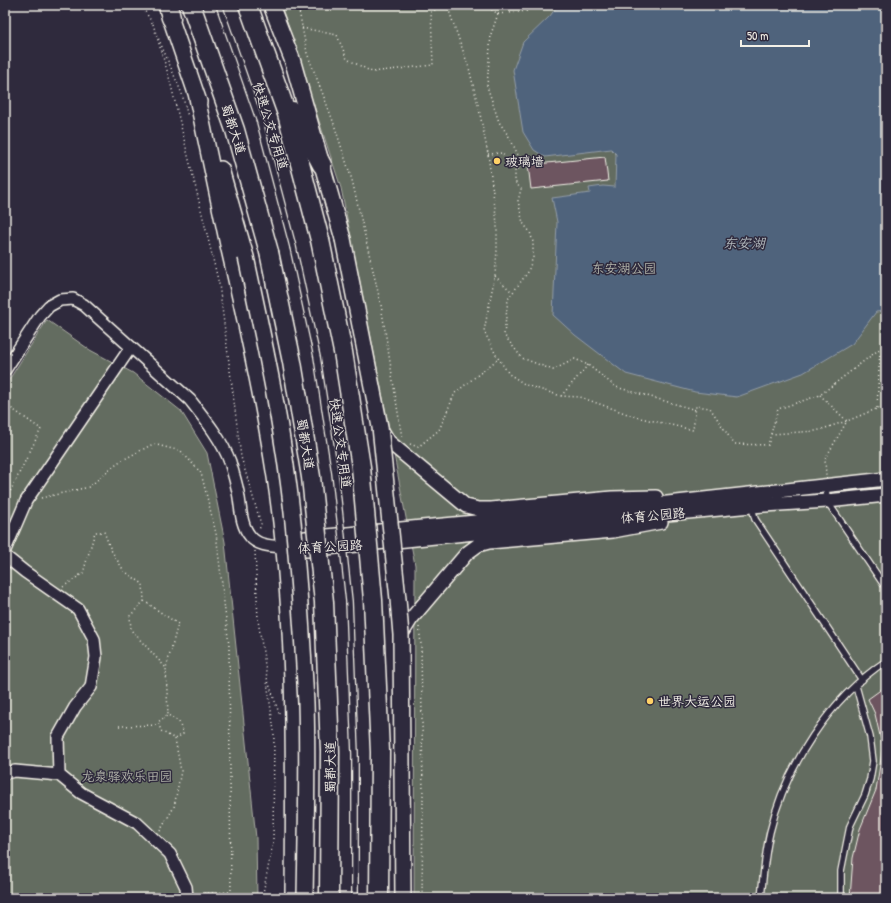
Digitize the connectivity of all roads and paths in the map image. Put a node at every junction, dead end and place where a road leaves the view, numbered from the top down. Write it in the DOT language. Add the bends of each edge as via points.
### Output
graph roads {
  1 [pos="141,5"];
  2 [pos="191,5"];
  3 [pos="220,5"];
  4 [pos="248,5"];
  5 [pos="271,5"];
  6 [pos="298,5"];
  7 [pos="444,5"];
  8 [pos="448,5"];
  9 [pos="485,5"];
  10 [pos="532,5"];
  11 [pos="169,9"];
  12 [pos="498,14"];
  13 [pos="153,24"];
  14 [pos="302,28"];
  15 [pos="270,67"];
  16 [pos="196,92"];
  17 [pos="189,122"];
  18 [pos="488,154"];
  19 [pos="322,165"];
  20 [pos="515,171"];
  21 [pos="495,275"];
  22 [pos="512,292"];
  23 [pos="886,344"];
  24 [pos="131,347"];
  25 [pos="880,349"];
  26 [pos="498,359"];
  27 [pos="588,365"];
  28 [pos="5,370"];
  29 [pos="820,395"];
  30 [pos="561,396"];
  31 [pos="5,404"];
  32 [pos="886,404"];
  33 [pos="877,408"];
  34 [pos="696,410"];
  35 [pos="847,421"];
  36 [pos="380,427"];
  37 [pos="771,434"];
  38 [pos="401,446"];
  39 [pos="886,479"];
  40 [pos="826,486"];
  41 [pos="886,494"];
  42 [pos="751,500"];
  43 [pos="26,501"];
  44 [pos="828,501"];
  45 [pos="5,502"];
  46 [pos="731,502"];
  47 [pos="5,514"];
  48 [pos="255,540"];
  49 [pos="284,547"];
  50 [pos="5,550"];
  51 [pos="5,556"];
  52 [pos="62,588"];
  53 [pos="886,588"];
  54 [pos="144,601"];
  55 [pos="418,612"];
  56 [pos="401,635"];
  57 [pos="886,661"];
  58 [pos="166,668"];
  59 [pos="267,678"];
  60 [pos="862,680"];
  61 [pos="856,686"];
  62 [pos="168,715"];
  63 [pos="282,722"];
  64 [pos="159,725"];
  65 [pos="119,726"];
  66 [pos="175,739"];
  67 [pos="5,773"];
  68 [pos="59,774"];
  69 [pos="155,840"];
  70 [pos="231,892"];
  71 [pos="217,893"];
  72 [pos="187,896"];
  73 [pos="217,898"];
  74 [pos="231,898"];
  75 [pos="262,898"];
  76 [pos="293,898"];
  77 [pos="305,898"];
  78 [pos="329,898"];
  79 [pos="355,898"];
  80 [pos="379,898"];
  81 [pos="403,898"];
  82 [pos="422,898"];
  83 [pos="761,898"];
  84 [pos="841,898"];
  1 -- 13 [label="path"];
  2 -- 78 [label="highway, 蜀都大道, bridge" via="235,130 269,252 292,362 311,477 324,602 330,751"];
  3 -- 79 [label="lane, 快速公交专用道, bridge" via="260,122 292,247 317,357 335,473 349,601 355,754"];
  4 -- 15 [label="highway"];
  5 -- 19 [label="main road" via="292,59"];
  6 -- 14 [label="path"];
  7 -- 14 [label="path" via="431,12 433,65 372,72 347,59 337,35"];
  8 -- 18 [label="path" via="469,68"];
  9 -- 12 [label="path"];
  10 -- 12 [label="path" via="528,11"];
  11 -- 16 [label="main road"];
  12 -- 20 [label="path" via="491,34 486,86 500,122 518,155 520,167"];
  13 -- 17 [label="path" via="182,94"];
  13 -- 48 [label="path" via="171,84 219,284 241,457 261,524"];
  14 -- 38 [label="path" via="307,52 352,180 381,305"];
  15 -- 19 [label="highway"];
  15 -- 80 [label="highway, bridge" via="287,114 320,240 361,467 373,600 380,752"];
  16 -- 49 [label="main road" via="256,370 275,477"];
  16 -- 77 [label="main road, bridge" via="246,257 280,432 292,521 306,705"];
  18 -- 20 [label="path" via="502,153"];
  18 -- 21 [label="path" via="496,223"];
  19 -- 36 [label="main road, bridge" via="343,239"];
  20 -- 22 [label="path" via="515,182 521,189 518,201 523,223 530,232 533,242 533,257 528,272"];
  21 -- 22 [label="path"];
  21 -- 26 [label="path" via="484,331"];
  22 -- 27 [label="path" via="508,299 504,335 522,358 553,370 575,359"];
  23 -- 25 [label="path"];
  24 -- 28 [label="street" via="84,305 73,299 60,300 49,306 40,316"];
  24 -- 43 [label="street"];
  24 -- 48 [label="street" via="190,400 218,439 229,461 244,527 250,538"];
  25 -- 29 [label="path"];
  25 -- 33 [label="path"];
  26 -- 30 [label="path" via="509,374 526,385"];
  26 -- 38 [label="path" via="455,393 439,430 418,447"];
  27 -- 30 [label="path"];
  27 -- 34 [label="path" via="616,387"];
  29 -- 35 [label="path"];
  29 -- 37 [label="path" via="778,409"];
  30 -- 34 [label="path" via="580,397 636,417 693,430"];
  31 -- 45 [label="path" via="41,429"];
  32 -- 33 [label="path"];
  33 -- 35 [label="path"];
  34 -- 37 [label="path" via="696,406 710,408 734,444 768,445"];
  35 -- 37 [label="path" via="816,431"];
  35 -- 40 [label="path" via="825,459"];
  36 -- 38 [label="street" via="390,442"];
  36 -- 56 [label="main road, bridge"];
  38 -- 46 [label="street" via="466,506 478,509 612,498"];
  39 -- 40 [label="street, 体育公园路"];
  40 -- 42 [label="street, 体育公园路"];
  40 -- 44 [label="lane"];
  41 -- 44 [label="street, 体育公园路"];
  42 -- 44 [label="street, 体育公园路"];
  42 -- 46 [label="street, 体育公园路"];
  42 -- 60 [label="lane" via="755,519"];
  43 -- 47 [label="path"];
  43 -- 50 [label="street"];
  43 -- 70 [label="path" via="89,487 118,463 153,444 181,451 201,472 216,534 229,646"];
  44 -- 53 [label="lane"];
  46 -- 49 [label="street, 体育公园路" via="305,538"];
  46 -- 55 [label="street" via="613,531 478,545 467,553"];
  48 -- 49 [label="street" via="264,545"];
  48 -- 59 [label="path" via="258,620"];
  49 -- 76 [label="main road" via="289,607 294,752"];
  51 -- 68 [label="street" via="78,609 94,639 96,657 90,687 58,737"];
  52 -- 54 [label="path" via="83,573 95,532 104,532 124,571 143,584"];
  54 -- 58 [label="path" via="130,616 131,630"];
  54 -- 58 [label="path" via="178,624"];
  55 -- 56 [label="street"];
  55 -- 82 [label="path" via="423,794"];
  56 -- 81 [label="main road, bridge"];
  57 -- 60 [label="lane"];
  58 -- 62 [label="path"];
  59 -- 63 [label="path"];
  59 -- 75 [label="path" via="274,730 273,843"];
  60 -- 61 [label="lane"];
  61 -- 83 [label="lane" via="832,710 812,737 794,767 780,798 770,830"];
  61 -- 84 [label="lane" via="870,737 873,761 865,795 850,826 841,871"];
  62 -- 64 [label="path" via="158,722"];
  62 -- 66 [label="path" via="179,722 183,734"];
  64 -- 65 [label="path"];
  64 -- 66 [label="path" via="161,730"];
  66 -- 69 [label="path" via="181,772 174,807"];
  67 -- 68 [label="street" via="15,771"];
  68 -- 69 [label="street" via="81,793 137,823"];
  69 -- 72 [label="street" via="170,854 186,887"];
  70 -- 71 [label="path"];
  70 -- 74 [label="path"];
  71 -- 72 [label="path"];
  71 -- 73 [label="path"];
}
